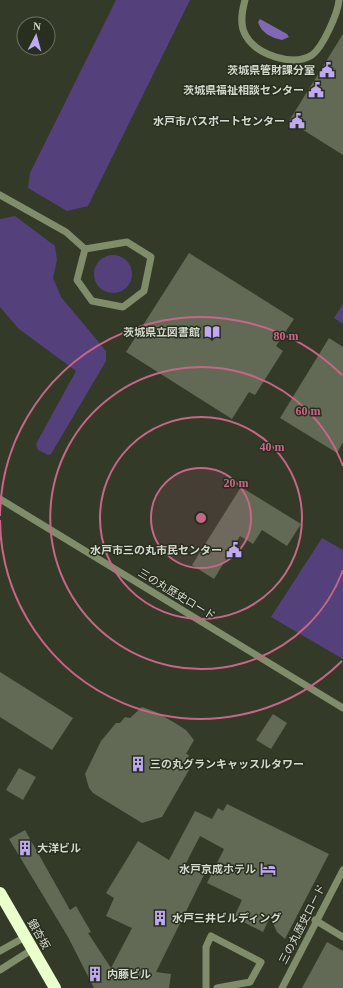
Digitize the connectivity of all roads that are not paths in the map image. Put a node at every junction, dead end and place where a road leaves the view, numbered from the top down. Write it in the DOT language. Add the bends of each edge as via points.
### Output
graph roads {
  1 [pos="245,0"];
  2 [pos="339,0"];
  3 [pos="0,195"];
  4 [pos="85,249"];
  5 [pos="0,499"];
  6 [pos="343,708"];
  7 [pos="343,870"];
  8 [pos="0,893"];
  9 [pos="315,920"];
  10 [pos="25,937"];
  11 [pos="343,937"];
  12 [pos="33,949"];
  13 [pos="0,951"];
  14 [pos="0,970"];
  15 [pos="55,988"];
  16 [pos="206,988"];
  17 [pos="218,988"];
  18 [pos="282,988"];
  1 -- 2 [label="street" via="241,19 246,36 258,48 277,57 297,60 313,54 327,34"];
  3 -- 4 [label="street" via="66,232"];
  4 -- 4 [label="street" via="77,280 92,301 123,307 144,291 151,258 127,242"];
  5 -- 6 [label="street, 三の丸歴史ロード"];
  7 -- 9 [label="street, 三の丸歴史ロード"];
  8 -- 10 [label="highway, 銀杏坂"];
  9 -- 11 [label="street"];
  9 -- 18 [label="street, 三の丸歴史ロード"];
  10 -- 12 [label="highway, 銀杏坂"];
  10 -- 13 [label="street"];
  12 -- 14 [label="street"];
  12 -- 15 [label="highway, 銀杏坂"];
  16 -- 17 [label="street" via="206,947 211,936 261,962 250,982"];
}
